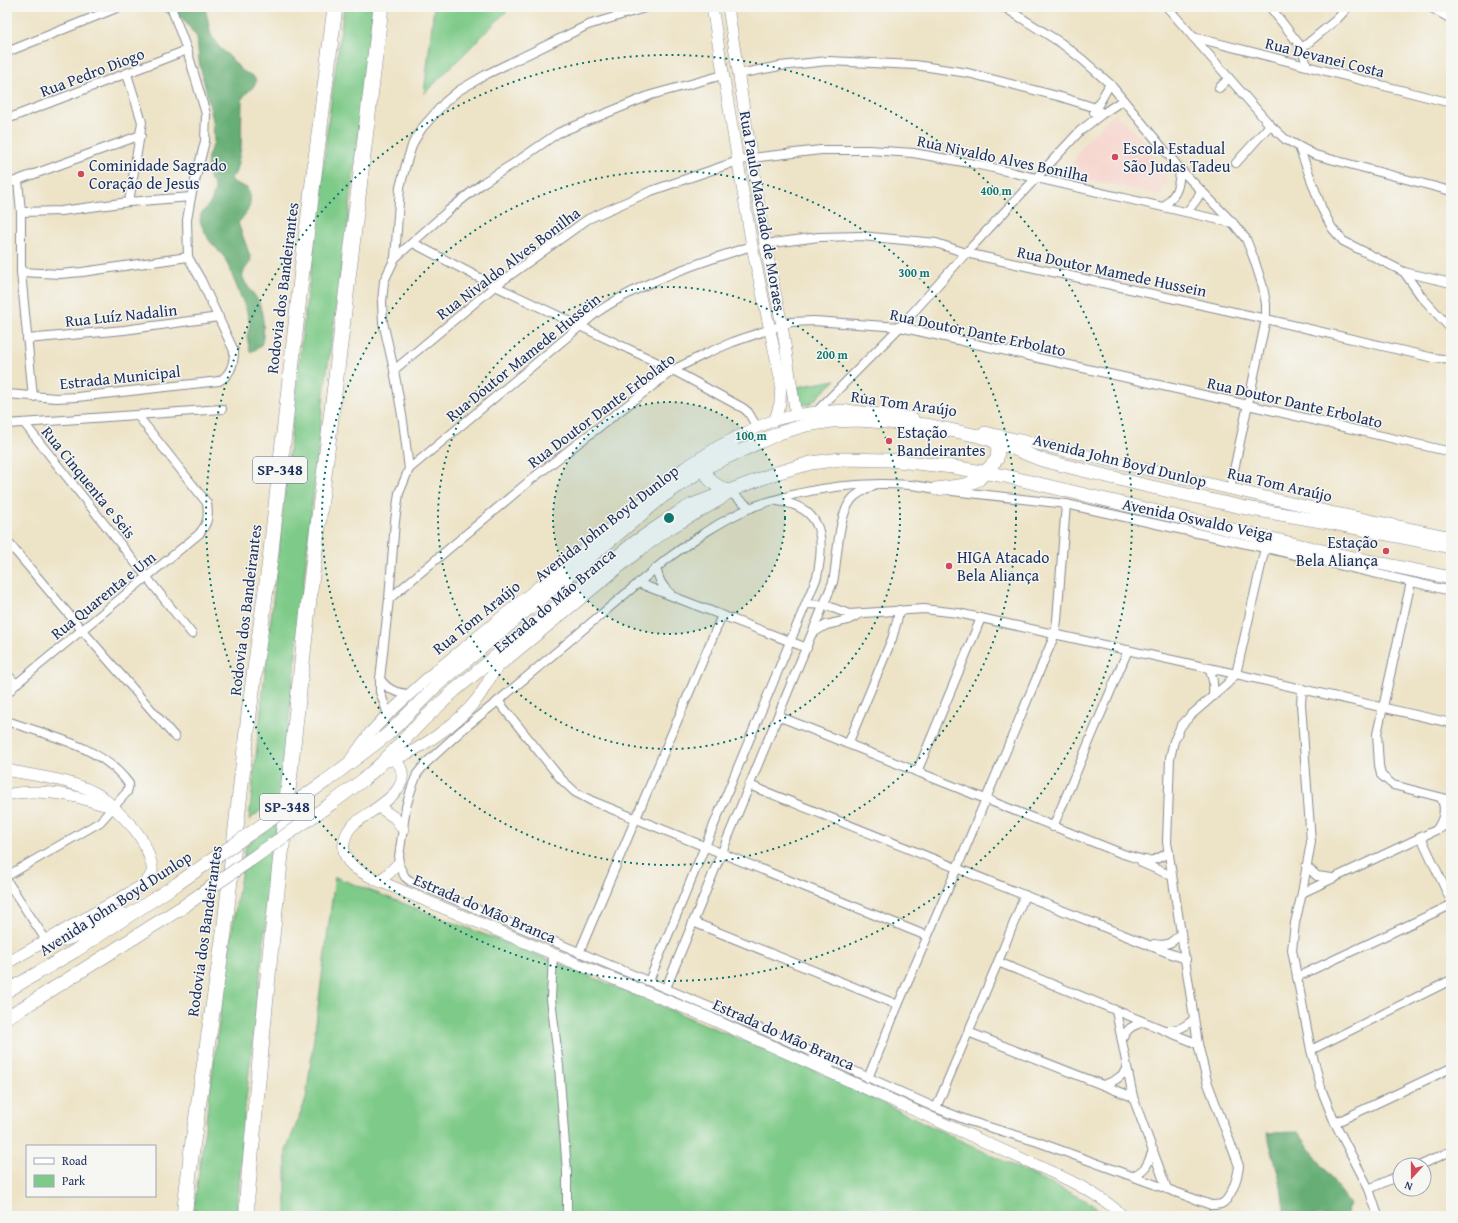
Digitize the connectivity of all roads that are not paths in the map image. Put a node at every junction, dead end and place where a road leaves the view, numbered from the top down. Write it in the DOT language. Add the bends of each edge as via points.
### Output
graph roads {
  1 [pos="119,7"];
  2 [pos="171,7"];
  3 [pos="335,7"];
  4 [pos="381,7"];
  5 [pos="648,7"];
  6 [pos="712,7"];
  7 [pos="728,7"];
  8 [pos="1004,7"];
  9 [pos="1166,7"];
  10 [pos="1270,7"];
  11 [pos="1348,7"];
  12 [pos="1430,7"];
  13 [pos="1451,19"];
  14 [pos="1193,37"];
  15 [pos="1302,48"];
  16 [pos="187,50"];
  17 [pos="7,52"];
  18 [pos="1306,66"];
  19 [pos="127,74"];
  20 [pos="738,74"];
  21 [pos="723,75"];
  22 [pos="1229,78"];
  23 [pos="1110,84"];
  24 [pos="1219,88"];
  25 [pos="1123,100"];
  26 [pos="1451,103"];
  27 [pos="1096,108"];
  28 [pos="1102,114"];
  29 [pos="7,120"];
  30 [pos="1270,125"];
  31 [pos="1088,126"];
  32 [pos="141,135"];
  33 [pos="1298,147"];
  34 [pos="751,158"];
  35 [pos="738,161"];
  36 [pos="1236,163"];
  37 [pos="1180,169"];
  38 [pos="1037,178"];
  39 [pos="18,180"];
  40 [pos="7,184"];
  41 [pos="1201,191"];
  42 [pos="1451,191"];
  43 [pos="191,197"];
  44 [pos="129,202"];
  45 [pos="1164,207"];
  46 [pos="21,212"];
  47 [pos="1187,212"];
  48 [pos="1234,223"];
  49 [pos="413,243"];
  50 [pos="765,244"];
  51 [pos="752,246"];
  52 [pos="966,252"];
  53 [pos="188,257"];
  54 [pos="395,258"];
  55 [pos="21,272"];
  56 [pos="1404,272"];
  57 [pos="1451,283"];
  58 [pos="495,286"];
  59 [pos="219,317"];
  60 [pos="1266,319"];
  61 [pos="782,325"];
  62 [pos="580,327"];
  63 [pos="900,328"];
  64 [pos="1451,329"];
  65 [pos="769,330"];
  66 [pos="27,339"];
  67 [pos="1451,360"];
  68 [pos="394,370"];
  69 [pos="672,370"];
  70 [pos="7,394"];
  71 [pos="33,397"];
  72 [pos="1248,405"];
  73 [pos="222,409"];
  74 [pos="816,412"];
  75 [pos="796,415"];
  76 [pos="138,416"];
  77 [pos="775,420"];
  78 [pos="913,421"];
  79 [pos="24,422"];
  80 [pos="7,424"];
  81 [pos="757,427"];
  82 [pos="975,432"];
  83 [pos="736,438"];
  84 [pos="995,441"];
  85 [pos="1451,452"];
  86 [pos="706,467"];
  87 [pos="409,469"];
  88 [pos="985,472"];
  89 [pos="877,484"];
  90 [pos="936,489"];
  91 [pos="1230,489"];
  92 [pos="729,492"];
  93 [pos="772,500"];
  94 [pos="1066,504"];
  95 [pos="751,508"];
  96 [pos="1451,537"];
  97 [pos="7,541"];
  98 [pos="1451,547"];
  99 [pos="1265,548"];
  100 [pos="656,568"];
  101 [pos="147,577"];
  102 [pos="1451,578"];
  103 [pos="1412,582"];
  104 [pos="638,583"];
  105 [pos="1451,591"];
  106 [pos="674,596"];
  107 [pos="389,599"];
  108 [pos="807,604"];
  109 [pos="825,605"];
  110 [pos="898,610"];
  111 [pos="861,614"];
  112 [pos="722,615"];
  113 [pos="981,618"];
  114 [pos="82,630"];
  115 [pos="813,633"];
  116 [pos="192,634"];
  117 [pos="1055,634"];
  118 [pos="790,641"];
  119 [pos="807,648"];
  120 [pos="1128,650"];
  121 [pos="1209,668"];
  122 [pos="7,674"];
  123 [pos="1236,674"];
  124 [pos="380,679"];
  125 [pos="16,684"];
  126 [pos="1302,689"];
  127 [pos="7,694"];
  128 [pos="410,694"];
  129 [pos="1213,695"];
  130 [pos="498,701"];
  131 [pos="1382,708"];
  132 [pos="388,714"];
  133 [pos="778,716"];
  134 [pos="7,721"];
  135 [pos="1451,723"];
  136 [pos="462,730"];
  137 [pos="175,737"];
  138 [pos="431,740"];
  139 [pos="848,744"];
  140 [pos="388,761"];
  141 [pos="346,766"];
  142 [pos="8,771"];
  143 [pos="917,772"];
  144 [pos="749,785"];
  145 [pos="20,792"];
  146 [pos="7,795"];
  147 [pos="1442,798"];
  148 [pos="985,799"];
  149 [pos="1451,800"];
  150 [pos="113,807"];
  151 [pos="379,807"];
  152 [pos="635,819"];
  153 [pos="1451,823"];
  154 [pos="1054,827"];
  155 [pos="403,829"];
  156 [pos="1437,829"];
  157 [pos="1421,837"];
  158 [pos="705,846"];
  159 [pos="1169,852"];
  160 [pos="722,853"];
  161 [pos="1123,854"];
  162 [pos="398,864"];
  163 [pos="1306,866"];
  164 [pos="957,868"];
  165 [pos="7,876"];
  166 [pos="1172,876"];
  167 [pos="1333,878"];
  168 [pos="379,881"];
  169 [pos="7,882"];
  170 [pos="1302,893"];
  171 [pos="1025,895"];
  172 [pos="1451,901"];
  173 [pos="1451,905"];
  174 [pos="134,913"];
  175 [pos="693,922"];
  176 [pos="1181,933"];
  177 [pos="928,936"];
  178 [pos="46,940"];
  179 [pos="1140,941"];
  180 [pos="579,952"];
  181 [pos="553,954"];
  182 [pos="1186,959"];
  183 [pos="998,962"];
  184 [pos="7,963"];
  185 [pos="1297,978"];
  186 [pos="1451,980"];
  187 [pos="649,981"];
  188 [pos="666,988"];
  189 [pos="7,991"];
  190 [pos="898,1005"];
  191 [pos="21,1009"];
  192 [pos="1116,1011"];
  193 [pos="7,1017"];
  194 [pos="1194,1019"];
  195 [pos="7,1022"];
  196 [pos="1144,1022"];
  197 [pos="1162,1030"];
  198 [pos="968,1032"];
  199 [pos="1122,1039"];
  200 [pos="1198,1044"];
  201 [pos="1311,1050"];
  202 [pos="813,1052"];
  203 [pos="1451,1068"];
  204 [pos="1127,1070"];
  205 [pos="840,1076"];
  206 [pos="868,1078"];
  207 [pos="1102,1085"];
  208 [pos="1133,1096"];
  209 [pos="936,1108"];
  210 [pos="1335,1122"];
  211 [pos="1153,1150"];
  212 [pos="1451,1151"];
  213 [pos="1432,1160"];
  214 [pos="1133,1176"];
  215 [pos="1392,1179"];
  216 [pos="1167,1189"];
  217 [pos="1369,1189"];
  218 [pos="184,1216"];
  219 [pos="247,1216"];
  220 [pos="567,1216"];
  221 [pos="1123,1216"];
  222 [pos="1378,1216"];
  1 -- 17 [label="street"];
  2 -- 16 [label="street"];
  3 -- 218 [label="highway, Rodovia dos Bandeirantes / SP-348" via="224,933"];
  4 -- 219 [label="highway, SP-348" via="309,599 270,955"];
  5 -- 54 [label="street" via="588,25 487,74 445,102 422,128 407,161 400,187"];
  6 -- 21 [label="street, Rua Paulo Machado de Moraes"];
  7 -- 20 [label="street, Rua Paulo Machado de Moraes"];
  8 -- 23 [label="street" via="1061,43"];
  9 -- 14 [label="street"];
  10 -- 15 [label="street"];
  11 -- 15 [label="street"];
  12 -- 13 [label="street"];
  14 -- 18 [label="street, Rua Devanei Costa"];
  14 -- 22 [label="street"];
  15 -- 18 [label="street"];
  16 -- 19 [label="street, Rua Pedro Diogo"];
  16 -- 43 [label="street" via="206,114 201,159"];
  18 -- 26 [label="street, Rua Devanei Costa"];
  19 -- 29 [label="street, Rua Pedro Diogo"];
  19 -- 32 [label="street" via="142,122"];
  20 -- 27 [label="street" via="828,61 915,65 968,73"];
  20 -- 34 [label="street, Rua Paulo Machado de Moraes"];
  21 -- 35 [label="street, Rua Paulo Machado de Moraes"];
  21 -- 49 [label="street" via="651,95 558,133 484,182"];
  22 -- 24 [label="street"];
  22 -- 30 [label="street"];
  23 -- 25 [label="street"];
  23 -- 27 [label="street"];
  25 -- 28 [label="street"];
  25 -- 37 [label="street"];
  27 -- 28 [label="street"];
  27 -- 31 [label="street"];
  28 -- 31 [label="street"];
  30 -- 33 [label="street"];
  30 -- 36 [label="street"];
  31 -- 38 [label="street" via="1080,131"];
  32 -- 39 [label="street"];
  32 -- 44 [label="street"];
  33 -- 42 [label="street" via="1315,155"];
  33 -- 56 [label="street" via="1332,228 1344,241"];
  34 -- 35 [label="street, Rua Nivaldo Alves Bonilha"];
  34 -- 38 [label="street, Rua Nivaldo Alves Bonilha" via="821,150 913,153"];
  34 -- 50 [label="street, Rua Paulo Machado de Moraes"];
  35 -- 51 [label="street, Rua Paulo Machado de Moraes"];
  35 -- 58 [label="street, Rua Nivaldo Alves Bonilha" via="651,191 588,219"];
  37 -- 41 [label="street"];
  37 -- 45 [label="street" via="1179,185"];
  38 -- 45 [label="street, Rua Nivaldo Alves Bonilha"];
  38 -- 52 [label="street"];
  39 -- 40 [label="street"];
  39 -- 46 [label="street"];
  41 -- 47 [label="street"];
  41 -- 48 [label="street"];
  43 -- 44 [label="street"];
  43 -- 53 [label="street" via="187,220"];
  44 -- 46 [label="street" via="61,211"];
  45 -- 47 [label="street, Rua Nivaldo Alves Bonilha"];
  46 -- 55 [label="street"];
  47 -- 48 [label="street, Rua Nivaldo Alves Bonilha"];
  48 -- 60 [label="street" via="1246,239 1254,259 1263,287"];
  49 -- 54 [label="street"];
  49 -- 58 [label="street"];
  50 -- 52 [label="street, Rua Doutor Mamede Hussein" via="819,237 861,236 936,243"];
  50 -- 61 [label="street, Rua Paulo Machado de Moraes"];
  51 -- 62 [label="street, Rua Doutor Mamede Hussein" via="718,256 615,300"];
  51 -- 65 [label="street, Rua Paulo Machado de Moraes"];
  52 -- 60 [label="street, Rua Doutor Mamede Hussein"];
  52 -- 63 [label="street"];
  53 -- 55 [label="street" via="60,274"];
  53 -- 59 [label="street"];
  54 -- 68 [label="street" via="384,281 382,302 383,322"];
  55 -- 66 [label="street"];
  56 -- 57 [label="street"];
  56 -- 64 [label="street" via="1421,296"];
  58 -- 62 [label="street"];
  58 -- 68 [label="street, Rua Nivaldo Alves Bonilha"];
  59 -- 66 [label="street, Rua Luíz Nadalin" via="124,330"];
  59 -- 71 [label="street, Estrada Municipal" via="234,351 230,370 226,377 219,381 77,397"];
  60 -- 67 [label="street, Rua Doutor Mamede Hussein"];
  60 -- 72 [label="street"];
  61 -- 63 [label="street, Rua Doutor Dante Erbolato" via="814,321"];
  61 -- 65 [label="street, Rua Doutor Dante Erbolato"];
  61 -- 75 [label="street, Rua Paulo Machado de Moraes"];
  62 -- 69 [label="street"];
  62 -- 87 [label="street, Rua Doutor Mamede Hussein"];
  63 -- 72 [label="street, Rua Doutor Dante Erbolato"];
  63 -- 74 [label="street"];
  65 -- 69 [label="street, Rua Doutor Dante Erbolato" via="733,342"];
  65 -- 77 [label="street, Rua Paulo Machado de Moraes" via="782,394"];
  66 -- 71 [label="street"];
  68 -- 87 [label="street"];
  69 -- 81 [label="street" via="743,408"];
  69 -- 107 [label="street, Rua Doutor Dante Erbolato" via="533,478"];
  70 -- 71 [label="street, Estrada Municipal"];
  72 -- 85 [label="street, Rua Doutor Dante Erbolato"];
  72 -- 91 [label="street"];
  73 -- 76 [label="street"];
  74 -- 75 [label="street, Rua Tom Araújo"];
  74 -- 78 [label="street, Rua Tom Araújo" via="846,410"];
  75 -- 77 [label="street"];
  76 -- 79 [label="street"];
  76 -- 101 [label="street, Rua Quarenta e Um" via="207,503 209,513 207,525 199,534"];
  77 -- 81 [label="street"];
  78 -- 82 [label="main road, Avenida John Boyd Dunlop"];
  78 -- 86 [label="main road, Avenida John Boyd Dunlop" via="858,420 806,425 779,433"];
  79 -- 80 [label="street"];
  79 -- 101 [label="street, Rua Cinquenta e Seis"];
  81 -- 83 [label="street"];
  82 -- 84 [label="main road, Avenida John Boyd Dunlop"];
  82 -- 91 [label="street, Rua Tom Araújo"];
  83 -- 86 [label="main road" via="711,456"];
  83 -- 128 [label="street, Rua Tom Araújo" via="684,468"];
  84 -- 88 [label="main road" via="998,449 997,459"];
  84 -- 98 [label="main road, Avenida John Boyd Dunlop" via="1042,460 1135,483 1246,508"];
  86 -- 92 [label="main road" via="710,480"];
  86 -- 141 [label="main road, Avenida John Boyd Dunlop" via="662,497 617,533 442,680 388,734"];
  87 -- 107 [label="street" via="399,493"];
  88 -- 90 [label="main road" via="966,485"];
  88 -- 92 [label="main road, Avenida John Boyd Dunlop" via="889,460 841,459 811,463 776,473"];
  88 -- 102 [label="main road, Avenida John Boyd Dunlop" via="1335,554"];
  89 -- 90 [label="street, Avenida Oswaldo Veiga"];
  89 -- 93 [label="street, Avenida Oswaldo Veiga" via="824,487"];
  89 -- 109 [label="street" via="853,499 845,510 834,577"];
  90 -- 94 [label="street, Avenida Oswaldo Veiga"];
  91 -- 96 [label="street, Rua Tom Araújo"];
  92 -- 95 [label="street"];
  92 -- 138 [label="street, Estrada do Mão Branca" via="720,500 668,530 640,551 499,666 476,701"];
  92 -- 140 [label="main road, Avenida John Boyd Dunlop" via="692,505 634,543 455,690 423,720"];
  93 -- 95 [label="street, Avenida Oswaldo Veiga"];
  93 -- 108 [label="street" via="786,502 802,509 816,523 820,534 820,562"];
  94 -- 99 [label="street, Avenida Oswaldo Veiga"];
  94 -- 117 [label="street"];
  95 -- 100 [label="street, Avenida Oswaldo Veiga" via="732,516 695,539"];
  97 -- 114 [label="street"];
  99 -- 103 [label="street, Avenida Oswaldo Veiga"];
  99 -- 123 [label="street"];
  100 -- 104 [label="street, Avenida Oswaldo Veiga"];
  100 -- 106 [label="street" via="664,589"];
  101 -- 114 [label="street, Rua Quarenta e Um"];
  101 -- 116 [label="street, Rua Cinquenta e Seis"];
  103 -- 105 [label="street, Avenida Oswaldo Veiga"];
  103 -- 131 [label="street"];
  104 -- 106 [label="street"];
  104 -- 130 [label="street, Avenida Oswaldo Veiga"];
  106 -- 112 [label="street"];
  107 -- 124 [label="street"];
  108 -- 109 [label="street"];
  108 -- 118 [label="street"];
  109 -- 111 [label="street" via="849,614"];
  109 -- 115 [label="street"];
  110 -- 111 [label="street"];
  110 -- 113 [label="street" via="924,609"];
  110 -- 139 [label="street" via="892,639"];
  111 -- 115 [label="street" via="826,625"];
  112 -- 118 [label="street"];
  112 -- 152 [label="street"];
  113 -- 117 [label="street"];
  113 -- 143 [label="street"];
  114 -- 125 [label="street, Rua Quarenta e Um"];
  114 -- 137 [label="street"];
  115 -- 119 [label="street"];
  117 -- 120 [label="street"];
  117 -- 148 [label="street"];
  118 -- 119 [label="street"];
  118 -- 158 [label="street"];
  119 -- 133 [label="street"];
  120 -- 121 [label="street"];
  120 -- 154 [label="street"];
  121 -- 123 [label="street"];
  121 -- 129 [label="street" via="1214,685"];
  122 -- 125 [label="street"];
  123 -- 126 [label="street"];
  123 -- 129 [label="street"];
  124 -- 128 [label="street" via="389,689"];
  124 -- 132 [label="street" via="380,692"];
  125 -- 127 [label="street, Rua Quarenta e Um"];
  126 -- 131 [label="street"];
  126 -- 163 [label="street" via="1311,842"];
  128 -- 132 [label="street, Rua Tom Araújo"];
  129 -- 159 [label="street" via="1181,726 1174,741 1170,758 1167,842"];
  130 -- 136 [label="street, Avenida Oswaldo Veiga"];
  130 -- 152 [label="street" via="561,779 575,792"];
  131 -- 135 [label="street"];
  131 -- 147 [label="street" via="1376,742 1381,775 1397,787"];
  132 -- 141 [label="street, Rua Tom Araújo" via="370,733"];
  133 -- 139 [label="street"];
  133 -- 144 [label="street"];
  134 -- 150 [label="street" via="92,752 106,761 129,784 127,792"];
  136 -- 138 [label="street"];
  136 -- 155 [label="street" via="417,774 406,807"];
  138 -- 140 [label="street, Estrada do Mão Branca"];
  139 -- 143 [label="street"];
  140 -- 151 [label="street, Estrada do Mão Branca" via="401,766 401,784"];
  140 -- 191 [label="main road, Avenida John Boyd Dunlop, bridge" via="181,908"];
  141 -- 174 [label="main road, Avenida John Boyd Dunlop, bridge"];
  142 -- 145 [label="street" via="17,780"];
  142 -- 150 [label="street" via="85,788 101,796"];
  143 -- 148 [label="street"];
  144 -- 160 [label="street"];
  144 -- 164 [label="street"];
  145 -- 146 [label="street"];
  145 -- 150 [label="street" via="76,797"];
  147 -- 149 [label="street"];
  147 -- 156 [label="street" via="1443,820"];
  148 -- 154 [label="street"];
  148 -- 164 [label="street"];
  150 -- 165 [label="street" via="100,822"];
  150 -- 178 [label="street" via="137,831 146,847 153,873 150,879"];
  151 -- 155 [label="street" via="395,818"];
  151 -- 168 [label="street, Estrada do Mão Branca" via="352,825 344,838 343,849 349,863"];
  152 -- 158 [label="street"];
  152 -- 180 [label="street"];
  153 -- 156 [label="street"];
  154 -- 161 [label="street"];
  155 -- 162 [label="street"];
  156 -- 157 [label="street"];
  157 -- 167 [label="street"];
  157 -- 172 [label="street"];
  158 -- 160 [label="street"];
  158 -- 187 [label="street"];
  159 -- 161 [label="street" via="1149,861"];
  159 -- 166 [label="street"];
  160 -- 175 [label="street"];
  160 -- 177 [label="street"];
  161 -- 166 [label="street"];
  162 -- 168 [label="street"];
  162 -- 180 [label="street" via="410,882"];
  163 -- 167 [label="street" via="1317,876"];
  163 -- 170 [label="street"];
  164 -- 171 [label="street"];
  164 -- 177 [label="street"];
  166 -- 176 [label="street"];
  167 -- 170 [label="street"];
  168 -- 181 [label="street, Estrada do Mão Branca"];
  169 -- 178 [label="street"];
  170 -- 185 [label="street" via="1292,950"];
  171 -- 179 [label="street"];
  171 -- 183 [label="street"];
  173 -- 185 [label="street"];
  174 -- 178 [label="main road" via="115,916 55,942"];
  174 -- 189 [label="main road, Avenida John Boyd Dunlop"];
  175 -- 188 [label="street"];
  175 -- 190 [label="street"];
  176 -- 179 [label="street" via="1168,945"];
  176 -- 182 [label="street"];
  177 -- 190 [label="street"];
  178 -- 184 [label="street"];
  179 -- 182 [label="street"];
  180 -- 187 [label="street"];
  181 -- 205 [label="street, Estrada do Mão Branca" via="707,1017"];
  181 -- 220 [label="street" via="551,999 560,1073 567,1172"];
  182 -- 194 [label="street"];
  183 -- 192 [label="street"];
  183 -- 198 [label="street"];
  185 -- 201 [label="street"];
  186 -- 201 [label="street"];
  187 -- 188 [label="street"];
  188 -- 202 [label="street"];
  190 -- 206 [label="street"];
  191 -- 193 [label="main road, Avenida John Boyd Dunlop"];
  191 -- 195 [label="main road"];
  192 -- 196 [label="street"];
  192 -- 199 [label="street"];
  194 -- 197 [label="street" via="1185,1027"];
  194 -- 200 [label="street"];
  196 -- 197 [label="street"];
  196 -- 199 [label="street" via="1127,1030"];
  197 -- 200 [label="street"];
  198 -- 207 [label="street"];
  198 -- 209 [label="street"];
  199 -- 204 [label="street"];
  200 -- 216 [label="street" via="1207,1081 1240,1166 1239,1174 1228,1199 1220,1204 1211,1205"];
  201 -- 210 [label="street" via="1322,1091"];
  202 -- 205 [label="street"];
  202 -- 206 [label="street"];
  203 -- 210 [label="street"];
  204 -- 207 [label="street" via="1119,1079"];
  204 -- 208 [label="street"];
  205 -- 221 [label="street, Estrada do Mão Branca" via="1058,1174 1112,1206"];
  206 -- 209 [label="street"];
  207 -- 208 [label="street"];
  208 -- 211 [label="street"];
  209 -- 214 [label="street"];
  210 -- 217 [label="street"];
  211 -- 214 [label="street" via="1148,1166"];
  211 -- 216 [label="street"];
  212 -- 213 [label="street"];
  214 -- 216 [label="street"];
  215 -- 217 [label="street"];
  217 -- 222 [label="street"];
}
